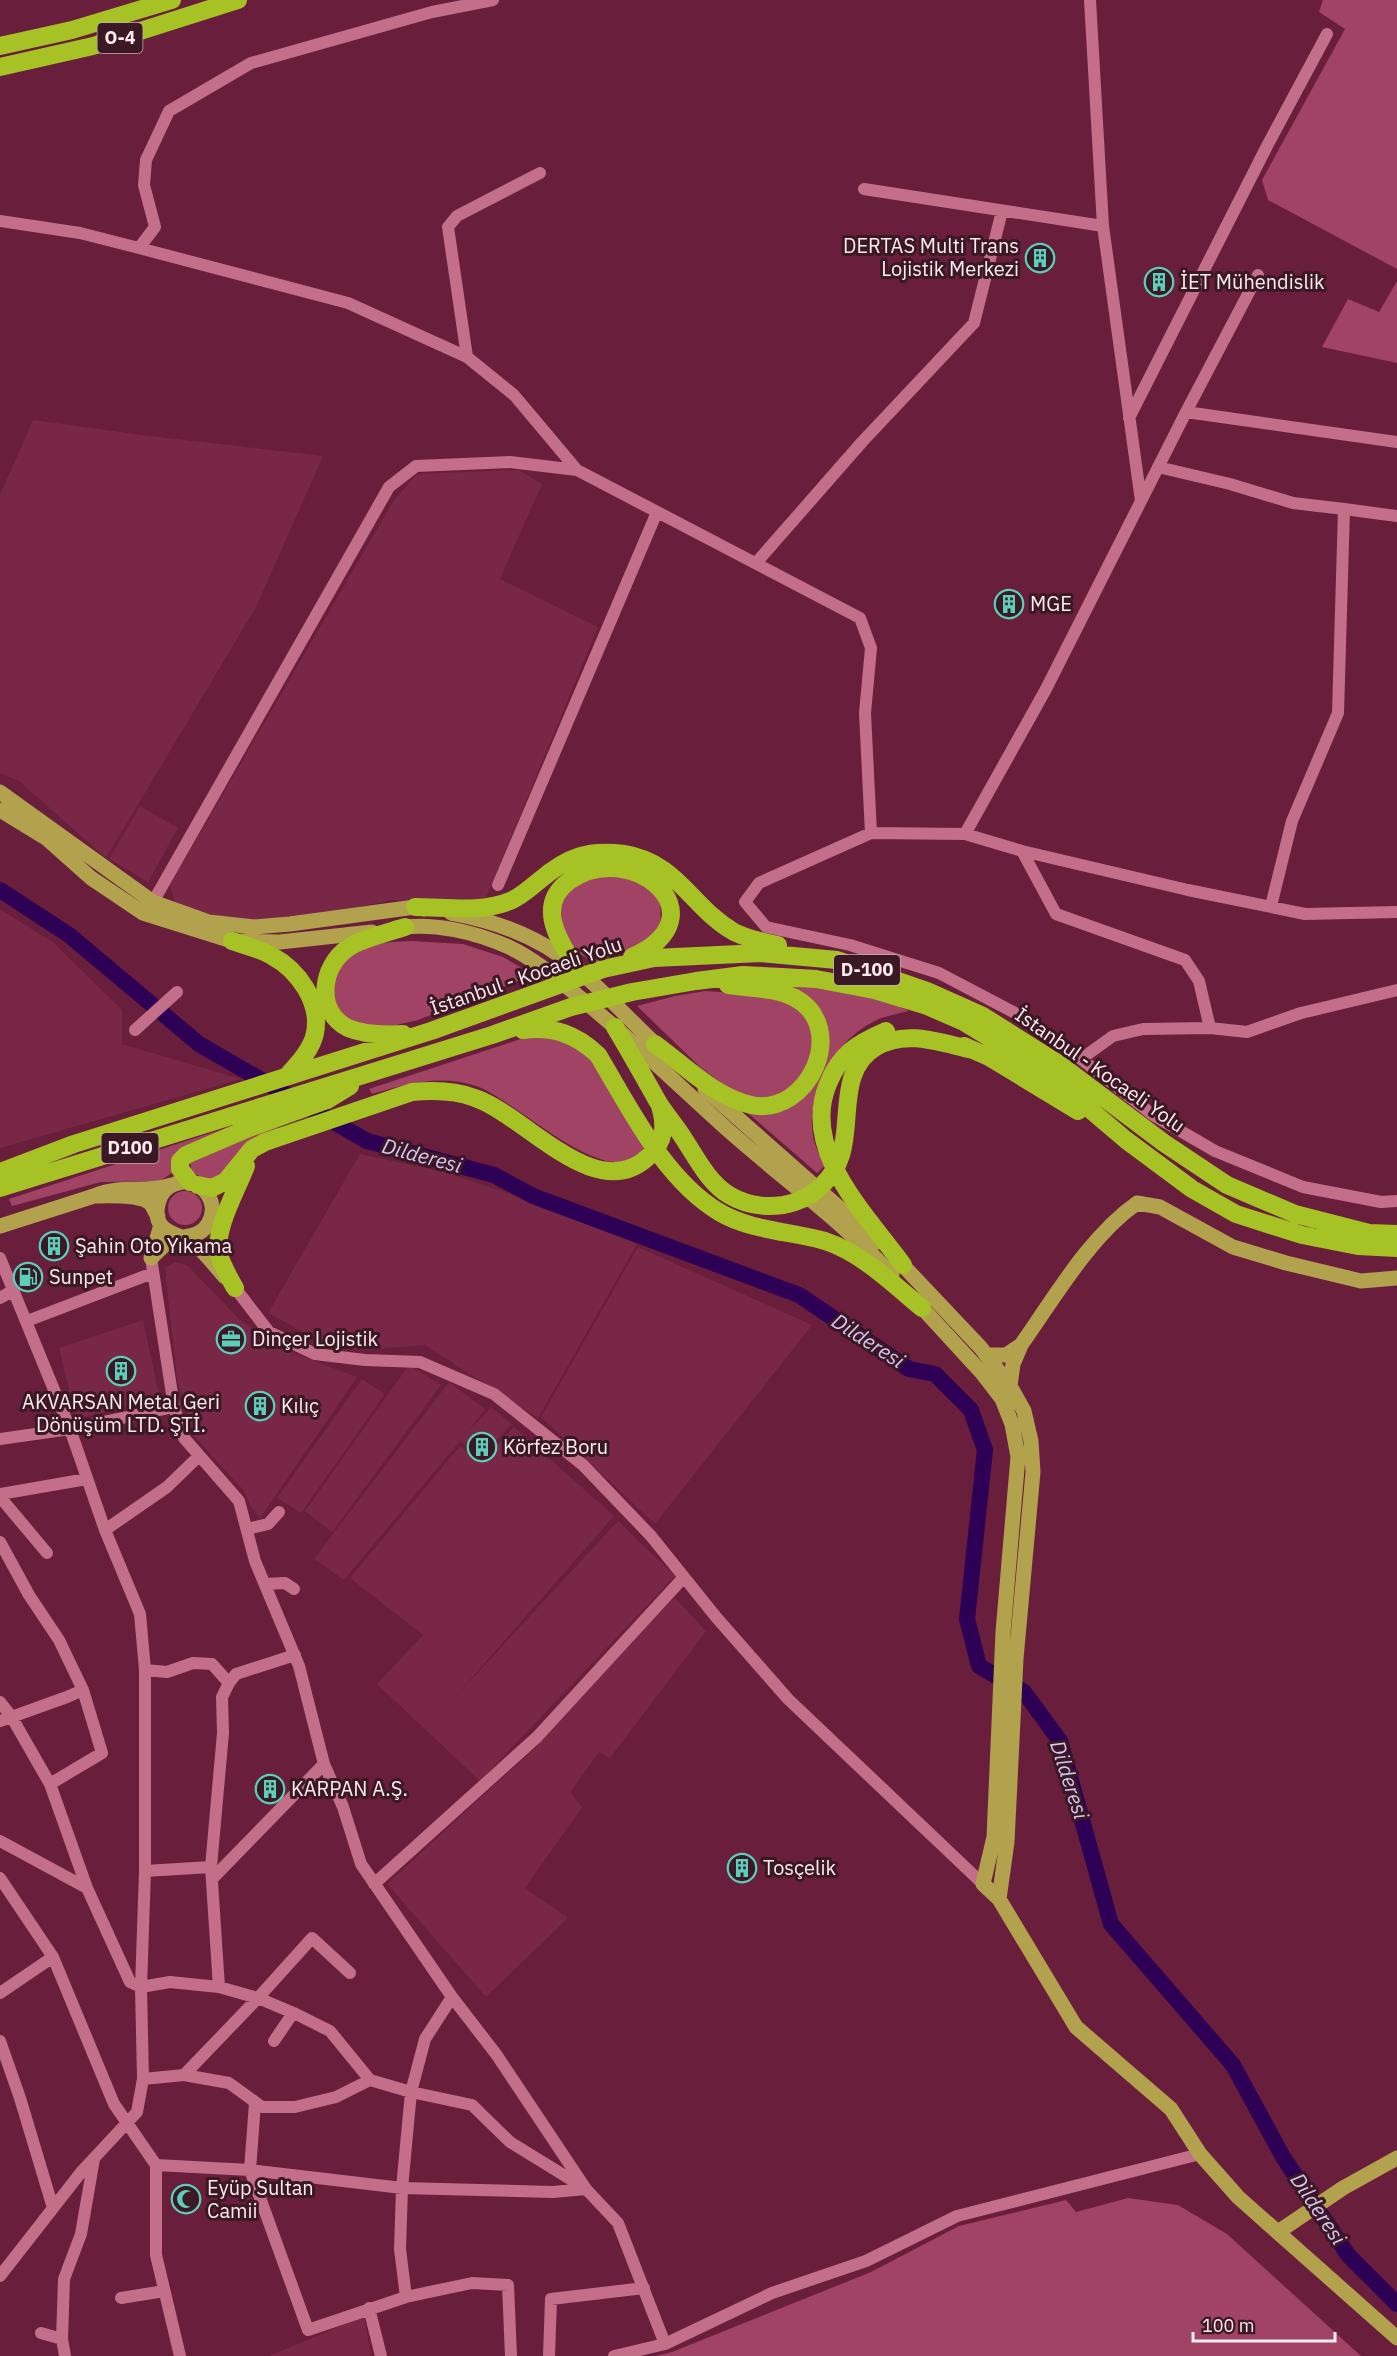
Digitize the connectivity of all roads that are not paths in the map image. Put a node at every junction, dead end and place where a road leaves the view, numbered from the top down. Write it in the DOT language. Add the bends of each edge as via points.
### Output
graph roads {
  1 [pos="172,0"];
  2 [pos="238,0"];
  3 [pos="493,0"];
  4 [pos="1090,0"];
  5 [pos="1328,34"];
  6 [pos="0,46"];
  7 [pos="0,67"];
  8 [pos="540,173"];
  9 [pos="864,189"];
  10 [pos="1002,211"];
  11 [pos="0,221"];
  12 [pos="1103,226"];
  13 [pos="139,248"];
  14 [pos="1258,275"];
  15 [pos="467,357"];
  16 [pos="1186,412"];
  17 [pos="1129,418"];
  18 [pos="1397,442"];
  19 [pos="1158,467"];
  20 [pos="577,470"];
  21 [pos="1141,501"];
  22 [pos="1344,509"];
  23 [pos="657,512"];
  24 [pos="1397,516"];
  25 [pos="756,563"];
  26 [pos="0,792"];
  27 [pos="0,810"];
  28 [pos="871,833"];
  29 [pos="965,834"];
  30 [pos="1022,851"];
  31 [pos="498,885"];
  32 [pos="1271,906"];
  33 [pos="415,907"];
  34 [pos="148,908"];
  35 [pos="1397,912"];
  36 [pos="405,927"];
  37 [pos="232,941"];
  38 [pos="837,960"];
  39 [pos="574,966"];
  40 [pos="603,969"];
  41 [pos="696,981"];
  42 [pos="1397,990"];
  43 [pos="177,992"];
  44 [pos="608,1021"];
  45 [pos="1210,1028"];
  46 [pos="135,1030"];
  47 [pos="431,1031"];
  48 [pos="492,1035"];
  49 [pos="655,1044"];
  50 [pos="973,1050"];
  51 [pos="1081,1059"];
  52 [pos="287,1076"];
  53 [pos="659,1103"];
  54 [pos="266,1113"];
  55 [pos="290,1133"];
  56 [pos="1126,1140"];
  57 [pos="0,1172"];
  58 [pos="187,1184"];
  59 [pos="0,1188"];
  60 [pos="94,1196"];
  61 [pos="1397,1201"];
  62 [pos="160,1220"];
  63 [pos="0,1226"];
  64 [pos="1397,1234"];
  65 [pos="185,1237"];
  66 [pos="1397,1248"];
  67 [pos="0,1258"];
  68 [pos="903,1265"];
  69 [pos="152,1266"];
  70 [pos="1397,1278"];
  71 [pos="235,1288"];
  72 [pos="14,1290"];
  73 [pos="0,1298"];
  74 [pos="922,1308"];
  75 [pos="27,1321"];
  76 [pos="1021,1344"];
  77 [pos="986,1355"];
  78 [pos="1010,1386"];
  79 [pos="174,1407"];
  80 [pos="70,1429"];
  81 [pos="0,1440"];
  82 [pos="199,1456"];
  83 [pos="87,1479"];
  84 [pos="0,1495"];
  85 [pos="279,1512"];
  86 [pos="246,1529"];
  87 [pos="105,1530"];
  88 [pos="0,1542"];
  89 [pos="47,1553"];
  90 [pos="684,1577"];
  91 [pos="265,1584"];
  92 [pos="294,1589"];
  93 [pos="295,1655"];
  94 [pos="145,1670"];
  95 [pos="229,1683"];
  96 [pos="83,1690"];
  97 [pos="0,1702"];
  98 [pos="5,1719"];
  99 [pos="324,1764"];
  100 [pos="50,1784"];
  101 [pos="1,1840"];
  102 [pos="145,1871"];
  103 [pos="212,1873"];
  104 [pos="0,1878"];
  105 [pos="374,1884"];
  106 [pos="983,1884"];
  107 [pos="87,1888"];
  108 [pos="999,1899"];
  109 [pos="53,1957"];
  110 [pos="350,1974"];
  111 [pos="141,1987"];
  112 [pos="219,1987"];
  113 [pos="0,1993"];
  114 [pos="452,1997"];
  115 [pos="258,1998"];
  116 [pos="293,2013"];
  117 [pos="0,2041"];
  118 [pos="274,2041"];
  119 [pos="184,2075"];
  120 [pos="143,2079"];
  121 [pos="370,2080"];
  122 [pos="411,2092"];
  123 [pos="255,2103"];
  124 [pos="128,2122"];
  125 [pos="1200,2154"];
  126 [pos="94,2157"];
  127 [pos="1397,2158"];
  128 [pos="156,2165"];
  129 [pos="250,2170"];
  130 [pos="402,2188"];
  131 [pos="586,2189"];
  132 [pos="53,2208"];
  133 [pos="1278,2232"];
  134 [pos="0,2276"];
  135 [pos="644,2288"];
  136 [pos="164,2291"];
  137 [pos="406,2297"];
  138 [pos="121,2298"];
  139 [pos="369,2308"];
  140 [pos="41,2333"];
  141 [pos="1397,2338"];
  142 [pos="62,2339"];
  143 [pos="665,2344"];
  144 [pos="65,2356"];
  145 [pos="180,2356"];
  146 [pos="381,2356"];
  147 [pos="511,2356"];
  148 [pos="549,2356"];
  149 [pos="614,2356"];
  1 -- 6 [label="highway, O-4" via="72,30"];
  2 -- 7 [label="highway, O-4" via="93,46"];
  3 -- 13 [label="street" via="432,12 250,63 169,111 146,160 144,185 155,227"];
  4 -- 12 [label="street"];
  5 -- 17 [label="street" via="1266,146"];
  8 -- 15 [label="street" via="457,216 448,227"];
  9 -- 10 [label="street"];
  10 -- 12 [label="street"];
  10 -- 25 [label="street" via="974,323"];
  11 -- 13 [label="street" via="80,233"];
  12 -- 17 [label="street"];
  13 -- 15 [label="street" via="348,303"];
  14 -- 16 [label="street"];
  15 -- 20 [label="street" via="514,395"];
  16 -- 18 [label="street"];
  16 -- 19 [label="street"];
  17 -- 21 [label="street"];
  19 -- 21 [label="street"];
  19 -- 22 [label="street" via="1293,503"];
  20 -- 23 [label="street"];
  20 -- 34 [label="street" via="510,462 416,466 388,487"];
  21 -- 29 [label="street" via="1046,689"];
  22 -- 24 [label="street"];
  22 -- 32 [label="street" via="1338,713 1292,821"];
  23 -- 25 [label="street"];
  23 -- 31 [label="street"];
  25 -- 28 [label="street" via="860,618 871,648 865,713"];
  26 -- 34 [label="main road"];
  27 -- 34 [label="main road" via="46,838 91,878"];
  28 -- 29 [label="street"];
  28 -- 51 [label="street" via="759,883 745,902 766,927 850,945 939,974 1019,1015"];
  29 -- 30 [label="street"];
  30 -- 32 [label="street"];
  30 -- 45 [label="street" via="1056,914 1185,960 1199,981"];
  32 -- 35 [label="street" via="1305,914"];
  33 -- 34 [label="main road" via="254,927"];
  33 -- 38 [label="highway" via="488,907 512,901 557,866 583,854 626,854 669,872 716,920 734,932"];
  33 -- 39 [label="main road" via="515,931"];
  34 -- 37 [label="main road"];
  36 -- 37 [label="main road" via="280,942"];
  36 -- 44 [label="main road" via="473,933 512,949 548,971"];
  36 -- 47 [label="highway" via="349,947 327,974 325,1000 348,1028 388,1035"];
  37 -- 52 [label="highway" via="274,957 295,973 306,988 316,1020 315,1035"];
  38 -- 40 [label="highway, İstanbul - Kocaeli Yolu / D-100" via="761,953 703,955 654,958"];
  38 -- 64 [label="highway, İstanbul - Kocaeli Yolu / D-100" via="927,991 983,1016 1059,1064 1227,1185 1295,1214 1369,1233"];
  39 -- 40 [label="highway" via="552,922 554,899 561,887 597,869 635,872 664,892 670,923 666,933 647,950"];
  39 -- 49 [label="main road"];
  40 -- 47 [label="highway, İstanbul - Kocaeli Yolu / D-100"];
  41 -- 48 [label="highway, D100" via="571,1007"];
  41 -- 49 [label="highway" via="777,991 797,999 812,1013 820,1032 820,1055 806,1085 775,1105 753,1106 730,1098"];
  41 -- 56 [label="highway, D100" via="743,975 816,979 874,990 927,1006 964,1022 1047,1073"];
  42 -- 45 [label="street" via="1301,1013 1247,1032"];
  43 -- 46 [label="street"];
  44 -- 53 [label="highway"];
  44 -- 74 [label="main road" via="878,1260"];
  45 -- 51 [label="street" via="1143,1029 1113,1036"];
  47 -- 52 [label="highway, İstanbul - Kocaeli Yolu / D-100"];
  48 -- 54 [label="highway, D100" via="374,1072"];
  48 -- 74 [label="highway" via="551,1028 590,1047 648,1139 706,1204 736,1220 825,1241 847,1251"];
  49 -- 68 [label="main road"];
  50 -- 53 [label="highway" via="913,1037 896,1038 875,1047 851,1079 840,1159 815,1193 784,1205 742,1201 715,1184"];
  50 -- 56 [label="highway"];
  50 -- 68 [label="highway" via="922,1030 889,1029 858,1043 835,1066 822,1098 820,1131 828,1153 856,1205"];
  51 -- 61 [label="street" via="1153,1115 1215,1151 1303,1187 1381,1202"];
  52 -- 57 [label="highway, D100" via="74,1144"];
  53 -- 55 [label="highway" via="664,1133 652,1153 633,1169 603,1172 581,1163 476,1098 434,1090 412,1092"];
  54 -- 58 [label="highway" via="186,1155 180,1161 180,1169"];
  54 -- 59 [label="highway, D100"];
  55 -- 58 [label="highway" via="252,1149 219,1186"];
  55 -- 71 [label="highway" via="256,1152 247,1163 227,1211 219,1252"];
  56 -- 66 [label="highway, D100" via="1192,1189 1236,1214 1302,1235 1358,1246"];
  58 -- 60 [label="main road" via="155,1190 110,1190"];
  58 -- 62 [label="main road" via="159,1198"];
  58 -- 65 [label="main road" via="210,1198 212,1216 202,1232"];
  60 -- 62 [label="main road" via="145,1201"];
  60 -- 63 [label="main road"];
  62 -- 65 [label="main road" via="168,1232"];
  62 -- 69 [label="main road"];
  65 -- 69 [label="main road" via="171,1241"];
  65 -- 71 [label="main road"];
  67 -- 72 [label="street"];
  68 -- 77 [label="main road"];
  69 -- 75 [label="street"];
  69 -- 79 [label="street"];
  70 -- 76 [label="main road" via="1361,1281 1286,1263 1233,1247 1160,1207 1137,1203 1110,1223"];
  71 -- 90 [label="street" via="269,1332 315,1354 420,1362 494,1394 583,1465"];
  72 -- 73 [label="street"];
  72 -- 75 [label="street"];
  74 -- 106 [label="main road" via="1002,1399 1018,1457 1003,1632 994,1837"];
  75 -- 80 [label="street"];
  76 -- 77 [label="main road" via="1006,1355"];
  76 -- 78 [label="main road"];
  77 -- 78 [label="main road"];
  78 -- 108 [label="main road" via="1024,1412 1033,1472 1007,1842"];
  79 -- 80 [label="street"];
  79 -- 82 [label="street" via="184,1438"];
  80 -- 81 [label="street"];
  80 -- 83 [label="street"];
  82 -- 86 [label="street" via="239,1501"];
  82 -- 87 [label="street" via="167,1487"];
  83 -- 84 [label="street"];
  83 -- 87 [label="street"];
  84 -- 89 [label="street"];
  85 -- 86 [label="street" via="268,1524"];
  86 -- 91 [label="street"];
  87 -- 94 [label="street" via="140,1614"];
  88 -- 96 [label="street" via="59,1640"];
  90 -- 105 [label="street" via="537,1737"];
  90 -- 106 [label="street" via="788,1699"];
  91 -- 92 [label="street" via="285,1583"];
  91 -- 93 [label="street"];
  93 -- 95 [label="street" via="236,1674"];
  93 -- 99 [label="street"];
  94 -- 95 [label="street" via="167,1672 193,1663 212,1664"];
  94 -- 102 [label="street"];
  95 -- 103 [label="street" via="222,1697 223,1733"];
  96 -- 98 [label="street"];
  96 -- 100 [label="street" via="102,1753"];
  97 -- 98 [label="street"];
  98 -- 100 [label="street"];
  99 -- 103 [label="street"];
  99 -- 105 [label="street" via="361,1864"];
  100 -- 107 [label="street"];
  101 -- 107 [label="street"];
  102 -- 103 [label="street"];
  102 -- 111 [label="street"];
  103 -- 112 [label="street"];
  104 -- 109 [label="street"];
  105 -- 114 [label="street"];
  106 -- 108 [label="main road"];
  107 -- 111 [label="street" via="130,1982"];
  108 -- 125 [label="main road" via="1076,2026 1171,2109"];
  109 -- 113 [label="street"];
  109 -- 124 [label="street" via="114,2104"];
  110 -- 115 [label="street" via="312,1938"];
  111 -- 112 [label="street" via="170,1982"];
  111 -- 120 [label="street"];
  112 -- 115 [label="street"];
  114 -- 122 [label="street" via="425,2039"];
  114 -- 131 [label="street" via="496,2054"];
  115 -- 116 [label="street"];
  115 -- 119 [label="street"];
  116 -- 118 [label="street"];
  116 -- 121 [label="street" via="330,2031"];
  117 -- 132 [label="street"];
  119 -- 120 [label="street"];
  119 -- 123 [label="street" via="230,2083"];
  120 -- 124 [label="street" via="137,2112"];
  121 -- 122 [label="street"];
  121 -- 123 [label="street" via="336,2097 295,2107 262,2107"];
  122 -- 130 [label="street"];
  122 -- 131 [label="street" via="472,2105 510,2142"];
  123 -- 129 [label="street"];
  124 -- 126 [label="street"];
  124 -- 128 [label="street"];
  125 -- 133 [label="main road"];
  125 -- 143 [label="street" via="957,2216 866,2261 772,2294"];
  126 -- 132 [label="street"];
  126 -- 142 [label="street" via="81,2234 64,2279"];
  127 -- 133 [label="main road" via="1343,2188"];
  128 -- 129 [label="street"];
  128 -- 136 [label="street" via="156,2255"];
  129 -- 130 [label="street"];
  129 -- 139 [label="street" via="308,2330"];
  130 -- 131 [label="street" via="553,2192"];
  130 -- 137 [label="street" via="400,2249"];
  131 -- 135 [label="street" via="618,2223"];
  132 -- 134 [label="street"];
  133 -- 141 [label="main road"];
  135 -- 143 [label="street"];
  135 -- 148 [label="street" via="551,2299"];
  136 -- 138 [label="street"];
  136 -- 145 [label="street"];
  137 -- 139 [label="street"];
  137 -- 147 [label="street" via="472,2283 508,2285"];
  139 -- 146 [label="street"];
  140 -- 142 [label="street"];
  142 -- 144 [label="street"];
  143 -- 149 [label="street"];
}
